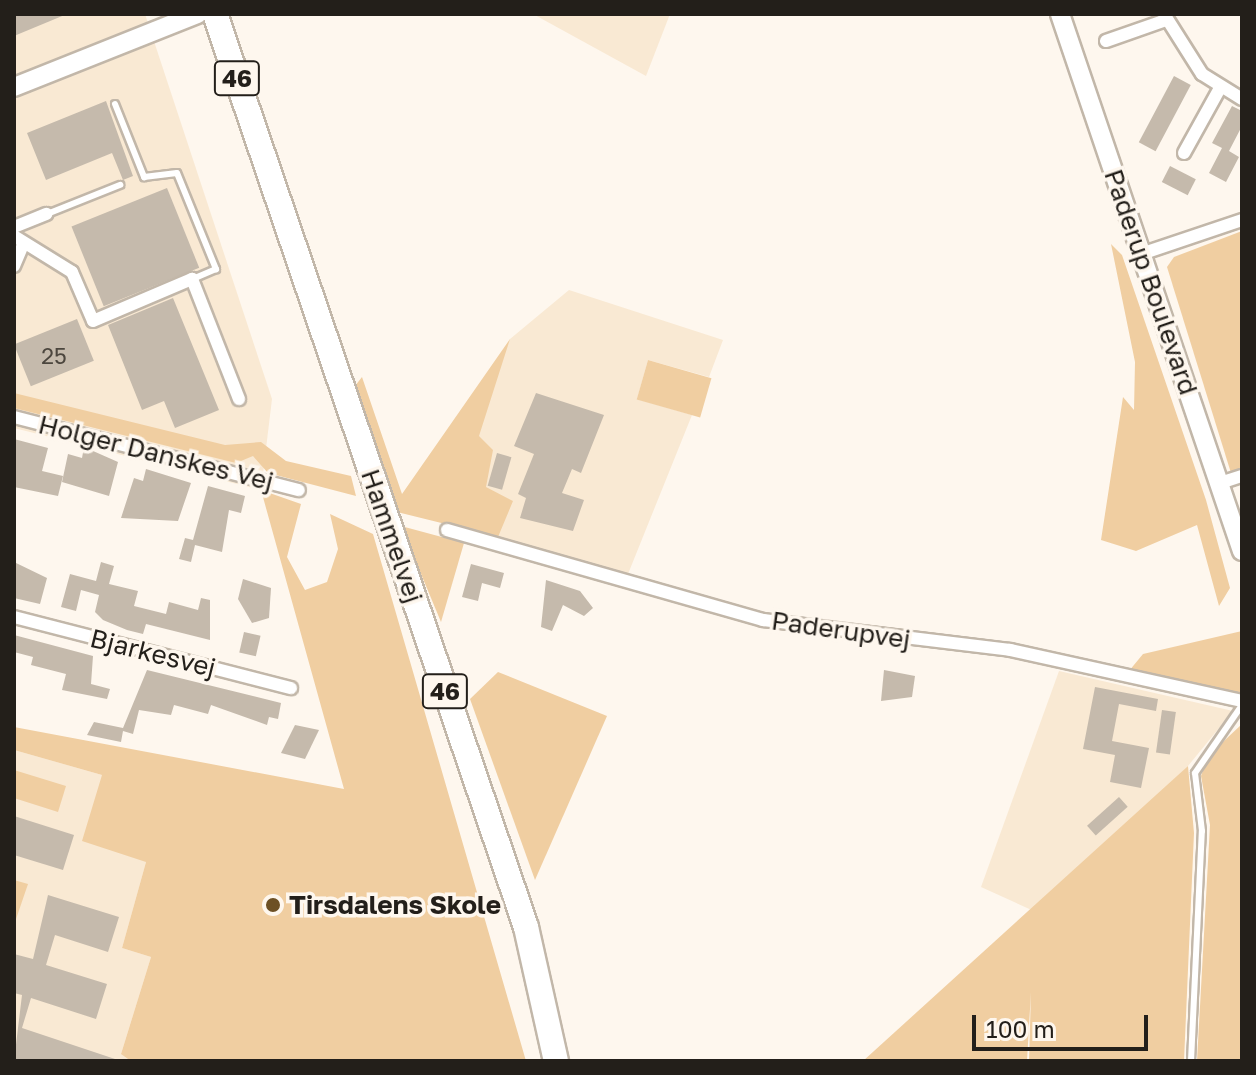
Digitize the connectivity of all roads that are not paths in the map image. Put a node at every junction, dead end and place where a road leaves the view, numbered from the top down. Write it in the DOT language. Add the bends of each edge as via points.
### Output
graph roads {
  1 [pos="197,14"];
  2 [pos="215,14"];
  3 [pos="1060,14"];
  4 [pos="1165,17"];
  5 [pos="1106,41"];
  6 [pos="14,87"];
  7 [pos="1220,88"];
  8 [pos="1242,99"];
  9 [pos="115,104"];
  10 [pos="1184,153"];
  11 [pos="120,185"];
  12 [pos="47,214"];
  13 [pos="1242,220"];
  14 [pos="14,227"];
  15 [pos="19,240"];
  16 [pos="1141,254"];
  17 [pos="14,266"];
  18 [pos="192,279"];
  19 [pos="239,399"];
  20 [pos="14,417"];
  21 [pos="1242,476"];
  22 [pos="1220,483"];
  23 [pos="299,490"];
  24 [pos="447,530"];
  25 [pos="1242,551"];
  26 [pos="14,617"];
  27 [pos="291,688"];
  28 [pos="1242,703"];
  29 [pos="556,1061"];
  30 [pos="1191,1061"];
  1 -- 6 [label="street"];
  2 -- 29 [label="highway, Hammelvej / 46" via="526,927"];
  3 -- 16 [label="street, Paderup Boulevard"];
  4 -- 5 [label="street"];
  4 -- 7 [label="street" via="1183,53"];
  7 -- 8 [label="street"];
  7 -- 10 [label="street"];
  9 -- 18 [label="lane" via="144,177 177,173 216,269"];
  11 -- 12 [label="lane"];
  12 -- 14 [label="street"];
  13 -- 16 [label="street"];
  15 -- 17 [label="street"];
  15 -- 18 [label="street" via="72,272 93,321"];
  16 -- 22 [label="street, Paderup Boulevard"];
  18 -- 19 [label="street"];
  20 -- 23 [label="street, Holger Danskes Vej"];
  21 -- 22 [label="street"];
  22 -- 25 [label="street, Paderup Boulevard"];
  24 -- 28 [label="street, Paderupvej" via="763,620 1010,650"];
  26 -- 27 [label="street, Bjarkesvej"];
  28 -- 30 [label="lane, Paderupvej" via="1195,773 1202,831"];
}
